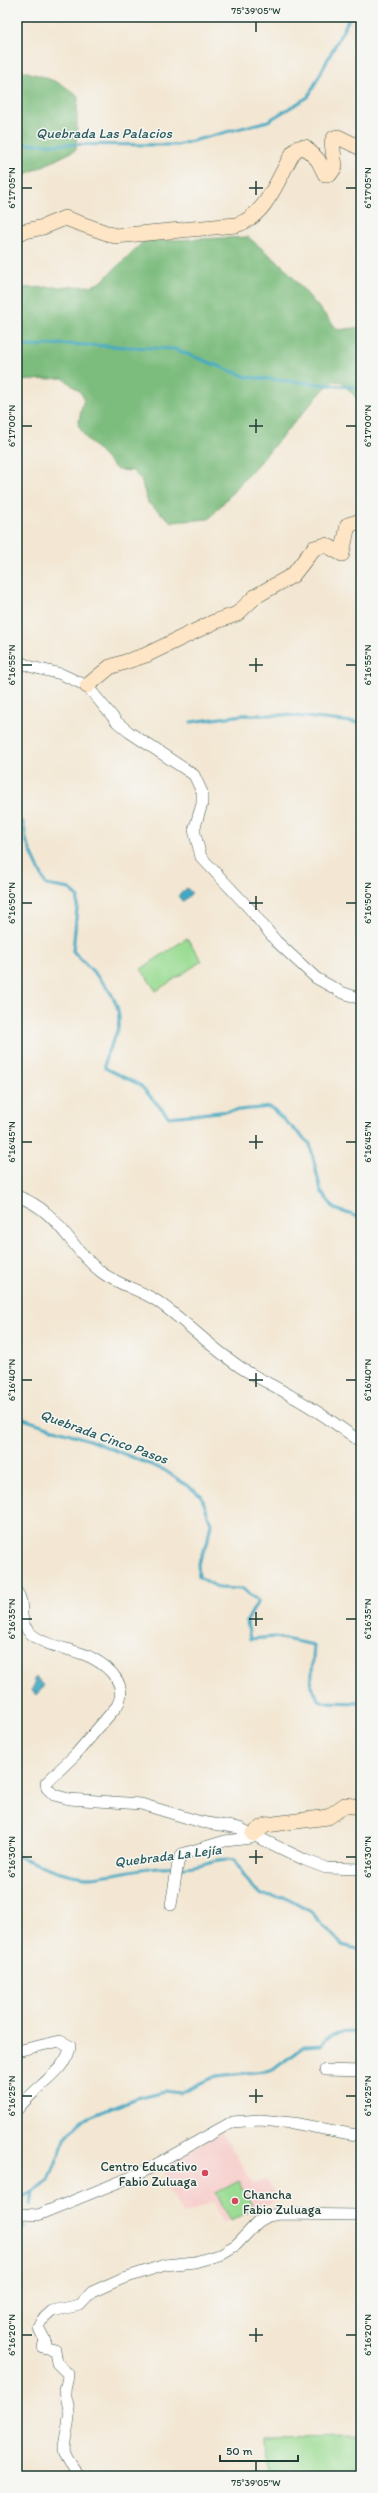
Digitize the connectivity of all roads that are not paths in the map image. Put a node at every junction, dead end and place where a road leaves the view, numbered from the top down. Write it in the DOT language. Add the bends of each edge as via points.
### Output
graph roads {
  1 [pos="361,148"];
  2 [pos="17,233"];
  3 [pos="361,521"];
  4 [pos="17,661"];
  5 [pos="87,686"];
  6 [pos="361,998"];
  7 [pos="17,1196"];
  8 [pos="361,1442"];
  9 [pos="17,1592"];
  10 [pos="361,1807"];
  11 [pos="253,1834"];
  12 [pos="361,1869"];
  13 [pos="171,1905"];
  14 [pos="17,2051"];
  15 [pos="325,2070"];
  16 [pos="361,2071"];
  17 [pos="17,2110"];
  18 [pos="361,2136"];
  19 [pos="19,2214"];
  20 [pos="361,2215"];
  21 [pos="80,2476"];
  1 -- 2 [label="street" via="334,138 334,167 330,174 325,174 318,160 305,147 298,148 259,212 247,222 236,225 115,236 65,218 43,228"];
  3 -- 5 [label="street" via="348,525 342,554 326,546 314,548 293,575 256,596 237,614 214,622 146,655 110,667"];
  4 -- 5 [label="street" via="62,674"];
  5 -- 6 [label="street" via="117,722 129,732 194,775 202,792 202,804 194,830 196,840 201,857 214,872 249,908 276,942 316,978 341,992"];
  7 -- 8 [label="street" via="40,1206 54,1218 100,1272 156,1301 232,1362 330,1418"];
  9 -- 11 [label="street" via="23,1625 30,1633 55,1647 92,1658 107,1668 121,1687 121,1700 118,1706 76,1754 49,1779 46,1788 54,1795 69,1799 140,1804 201,1822 239,1828"];
  10 -- 11 [label="street" via="345,1805 328,1817 266,1824"];
  11 -- 12 [label="street" via="326,1868"];
  11 -- 13 [label="street" via="251,1838 225,1841 182,1854"];
  14 -- 17 [label="street" via="60,2041 70,2046 70,2055 59,2071 43,2082"];
  15 -- 16 [label="street"];
  18 -- 19 [label="street" via="293,2123 260,2120 232,2122 141,2174 38,2214"];
  20 -- 21 [label="street" via="268,2216 258,2222 236,2245 219,2254 195,2262 165,2265 121,2279 92,2292 80,2305 56,2309 41,2321 38,2327 45,2340 43,2347 55,2350 57,2362 68,2374 65,2389 69,2417 63,2450"];
}
